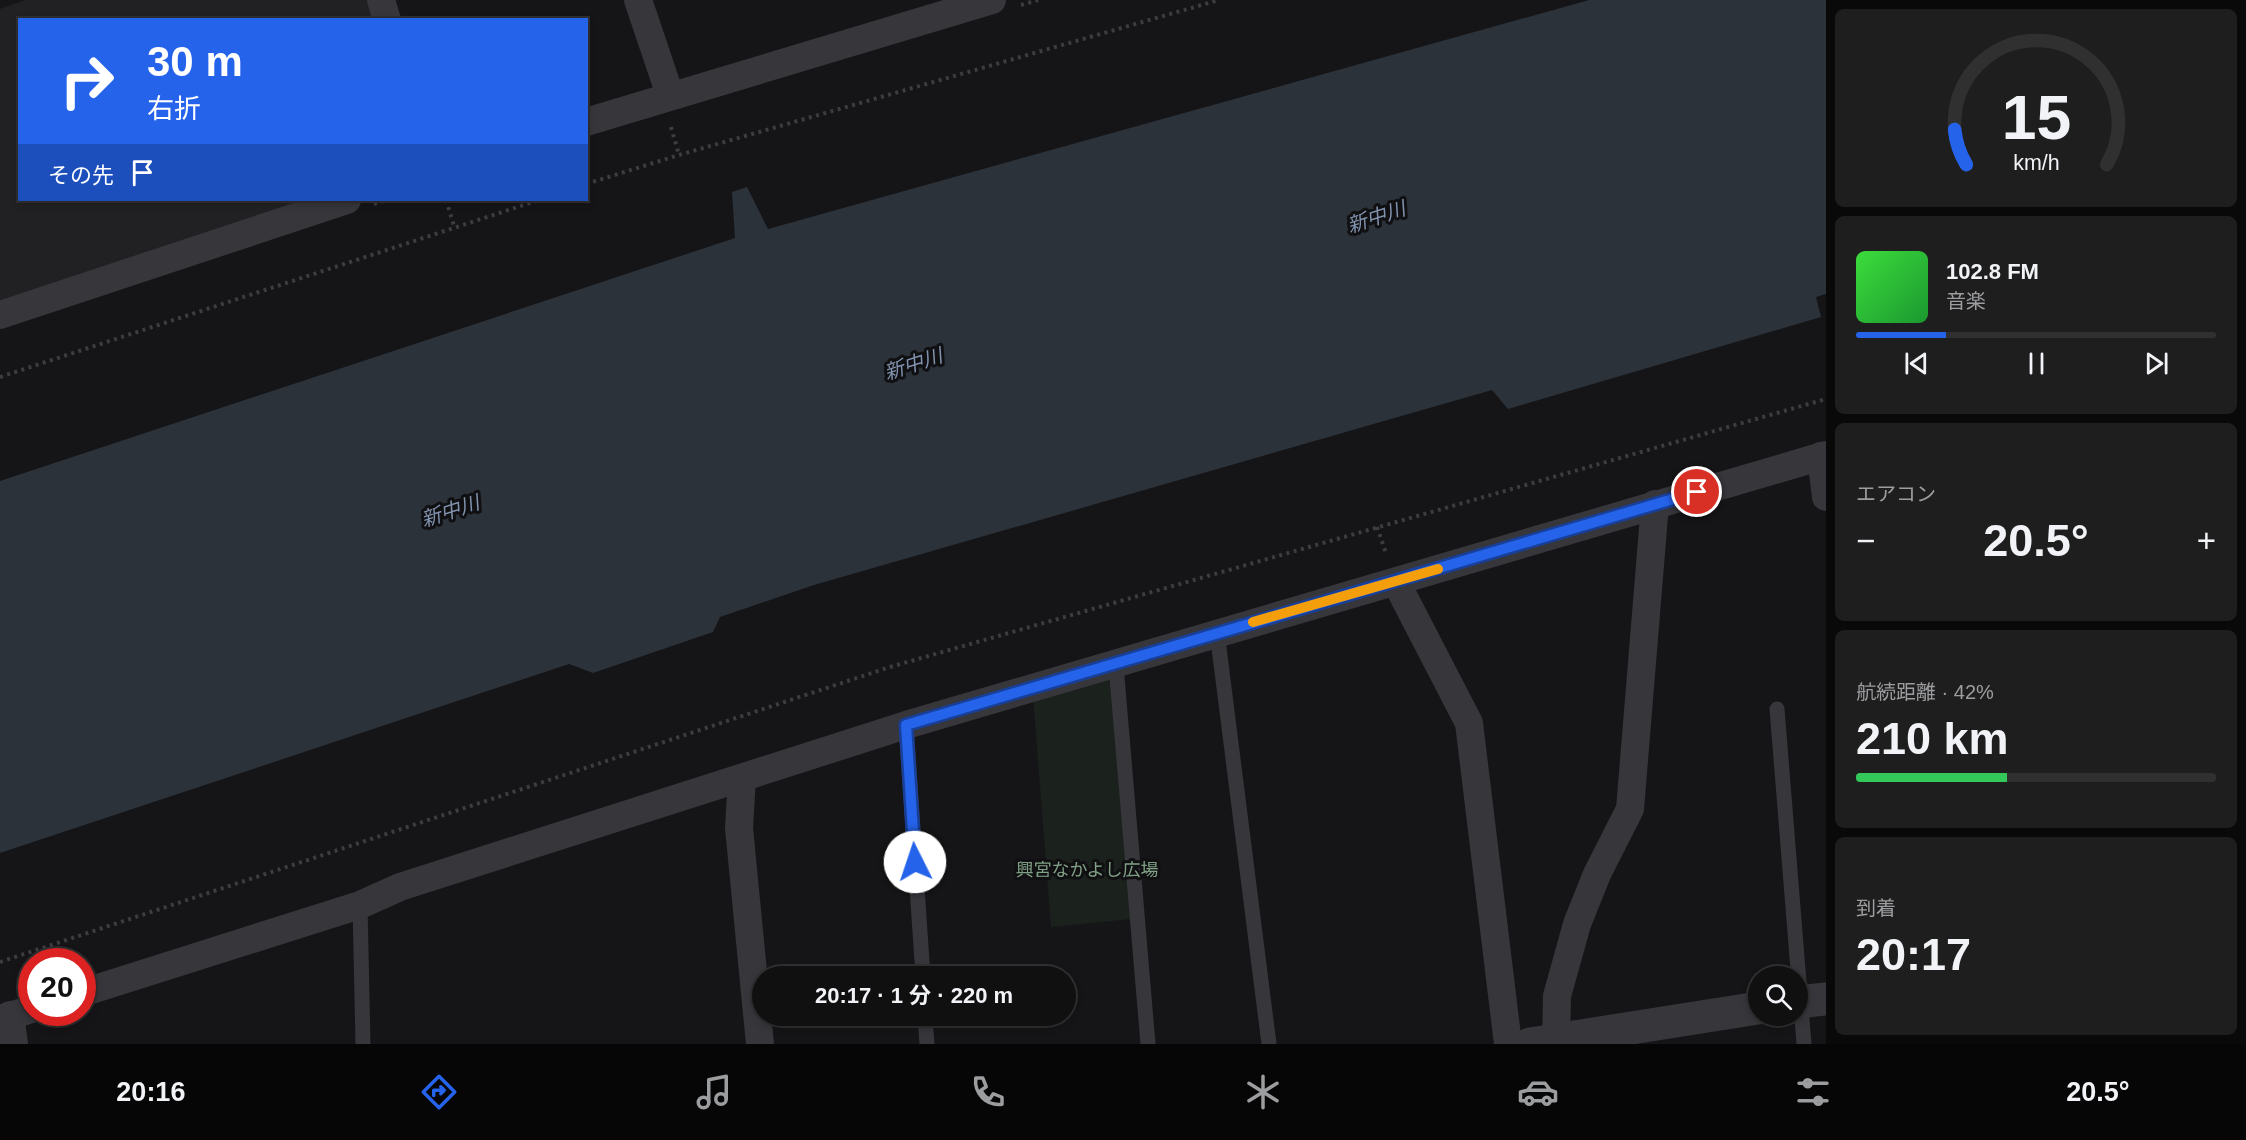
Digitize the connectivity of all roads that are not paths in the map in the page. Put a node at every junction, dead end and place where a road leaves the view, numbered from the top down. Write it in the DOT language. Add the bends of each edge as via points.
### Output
graph roads {
  1 [pos="381,0"];
  2 [pos="638,0"];
  3 [pos="993,0"];
  4 [pos="386,18"];
  5 [pos="670,109"];
  6 [pos="588,122"];
  7 [pos="344,201"];
  8 [pos="0,315"];
  9 [pos="1824,455"];
  10 [pos="1826,497"];
  11 [pos="1655,504"];
  12 [pos="1396,582"];
  13 [pos="1217,632"];
  14 [pos="1116,665"];
  15 [pos="1777,709"];
  16 [pos="906,725"];
  17 [pos="742,778"];
  18 [pos="360,905"];
  19 [pos="922,966"];
  20 [pos="1804,966"];
  21 [pos="96,989"];
  22 [pos="1748,1010"];
  23 [pos="14,1014"];
  24 [pos="926,1026"];
  25 [pos="1806,1026"];
  26 [pos="1547,1042"];
  27 [pos="14,1044"];
  28 [pos="363,1044"];
  29 [pos="760,1044"];
  30 [pos="927,1044"];
  31 [pos="1148,1044"];
  32 [pos="1269,1044"];
  33 [pos="1508,1044"];
  34 [pos="1804,1044"];
  1 -- 4 [label="street"];
  2 -- 5 [label="street"];
  3 -- 5 [label="street"];
  5 -- 6 [label="street"];
  7 -- 8 [label="street"];
  9 -- 10 [label="street"];
  9 -- 11 [label="street"];
  11 -- 12 [label="street"];
  11 -- 26 [label="street" via="1630,809 1577,924"];
  12 -- 13 [label="street"];
  12 -- 33 [label="street" via="1469,723"];
  13 -- 14 [label="street"];
  13 -- 32 [label="lane"];
  14 -- 16 [label="street"];
  14 -- 31 [label="lane"];
  15 -- 20 [label="lane"];
  16 -- 17 [label="street"];
  16 -- 19 [label="lane"];
  17 -- 18 [label="street" via="400,887"];
  17 -- 29 [label="street" via="739,828"];
  18 -- 21 [label="street"];
  18 -- 28 [label="lane"];
  22 -- 26 [label="street"];
  23 -- 27 [label="street"];
  24 -- 30 [label="lane"];
  25 -- 34 [label="lane"];
}
